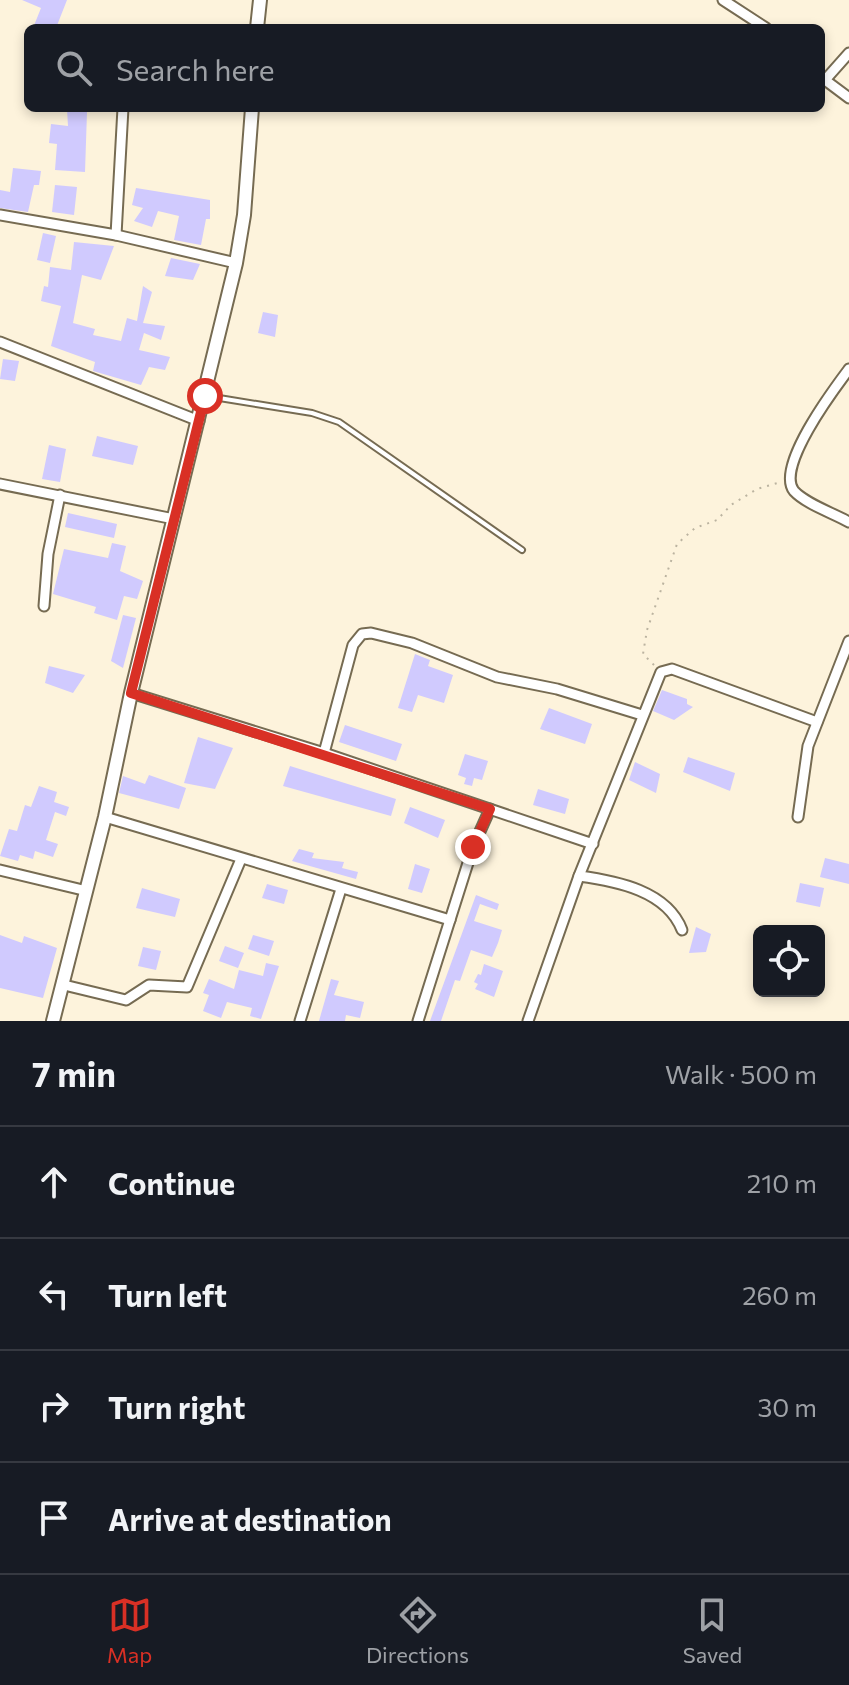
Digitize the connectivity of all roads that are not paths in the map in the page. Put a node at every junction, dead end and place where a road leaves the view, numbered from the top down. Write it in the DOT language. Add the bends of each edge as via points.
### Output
graph roads {
  1 [pos="260,0"];
  2 [pos="723,0"];
  3 [pos="257,24"];
  4 [pos="760,24"];
  5 [pos="849,53"];
  6 [pos="825,76"];
  7 [pos="825,80"];
  8 [pos="849,98"];
  9 [pos="123,112"];
  10 [pos="252,112"];
  11 [pos="0,215"];
  12 [pos="116,235"];
  13 [pos="236,263"];
  14 [pos="0,342"];
  15 [pos="849,369"];
  16 [pos="205,396"];
  17 [pos="199,421"];
  18 [pos="0,484"];
  19 [pos="60,495"];
  20 [pos="174,519"];
  21 [pos="849,522"];
  22 [pos="522,550"];
  23 [pos="44,606"];
  24 [pos="849,641"];
  25 [pos="131,693"];
  26 [pos="642,715"];
  27 [pos="817,722"];
  28 [pos="324,753"];
  29 [pos="490,809"];
  30 [pos="105,817"];
  31 [pos="798,817"];
  32 [pos="593,844"];
  33 [pos="241,859"];
  34 [pos="0,870"];
  35 [pos="579,876"];
  36 [pos="341,889"];
  37 [pos="87,891"];
  38 [pos="450,920"];
  39 [pos="682,930"];
  40 [pos="64,985"];
  41 [pos="53,1021"];
  42 [pos="300,1021"];
  43 [pos="418,1021"];
  44 [pos="528,1021"];
  1 -- 3 [label="street"];
  2 -- 4 [label="street"];
  5 -- 6 [label="street"];
  7 -- 8 [label="street"];
  9 -- 12 [label="street"];
  10 -- 13 [label="street"];
  11 -- 12 [label="street"];
  12 -- 13 [label="street"];
  13 -- 16 [label="street"];
  14 -- 17 [label="street"];
  15 -- 21 [label="street" via="802,439 790,480 795,491"];
  16 -- 17 [label="street"];
  16 -- 22 [label="lane" via="339,422"];
  17 -- 20 [label="street"];
  18 -- 19 [label="street"];
  19 -- 20 [label="street"];
  19 -- 23 [label="street"];
  20 -- 25 [label="street"];
  24 -- 27 [label="street"];
  25 -- 28 [label="street"];
  25 -- 30 [label="street"];
  26 -- 27 [label="street" via="661,672 672,669"];
  26 -- 28 [label="street" via="497,677 412,643 362,634 353,645"];
  26 -- 32 [label="street"];
  27 -- 31 [label="street" via="808,746"];
  28 -- 29 [label="street"];
  29 -- 32 [label="street"];
  29 -- 38 [label="street"];
  30 -- 33 [label="street"];
  30 -- 37 [label="street"];
  32 -- 35 [label="street"];
  33 -- 36 [label="street"];
  33 -- 40 [label="street" via="187,987 149,985 126,1000"];
  34 -- 37 [label="street"];
  35 -- 39 [label="street" via="610,880 651,895 676,916"];
  35 -- 44 [label="street"];
  36 -- 38 [label="street"];
  36 -- 42 [label="street"];
  37 -- 40 [label="street"];
  38 -- 43 [label="street"];
  40 -- 41 [label="street"];
}
